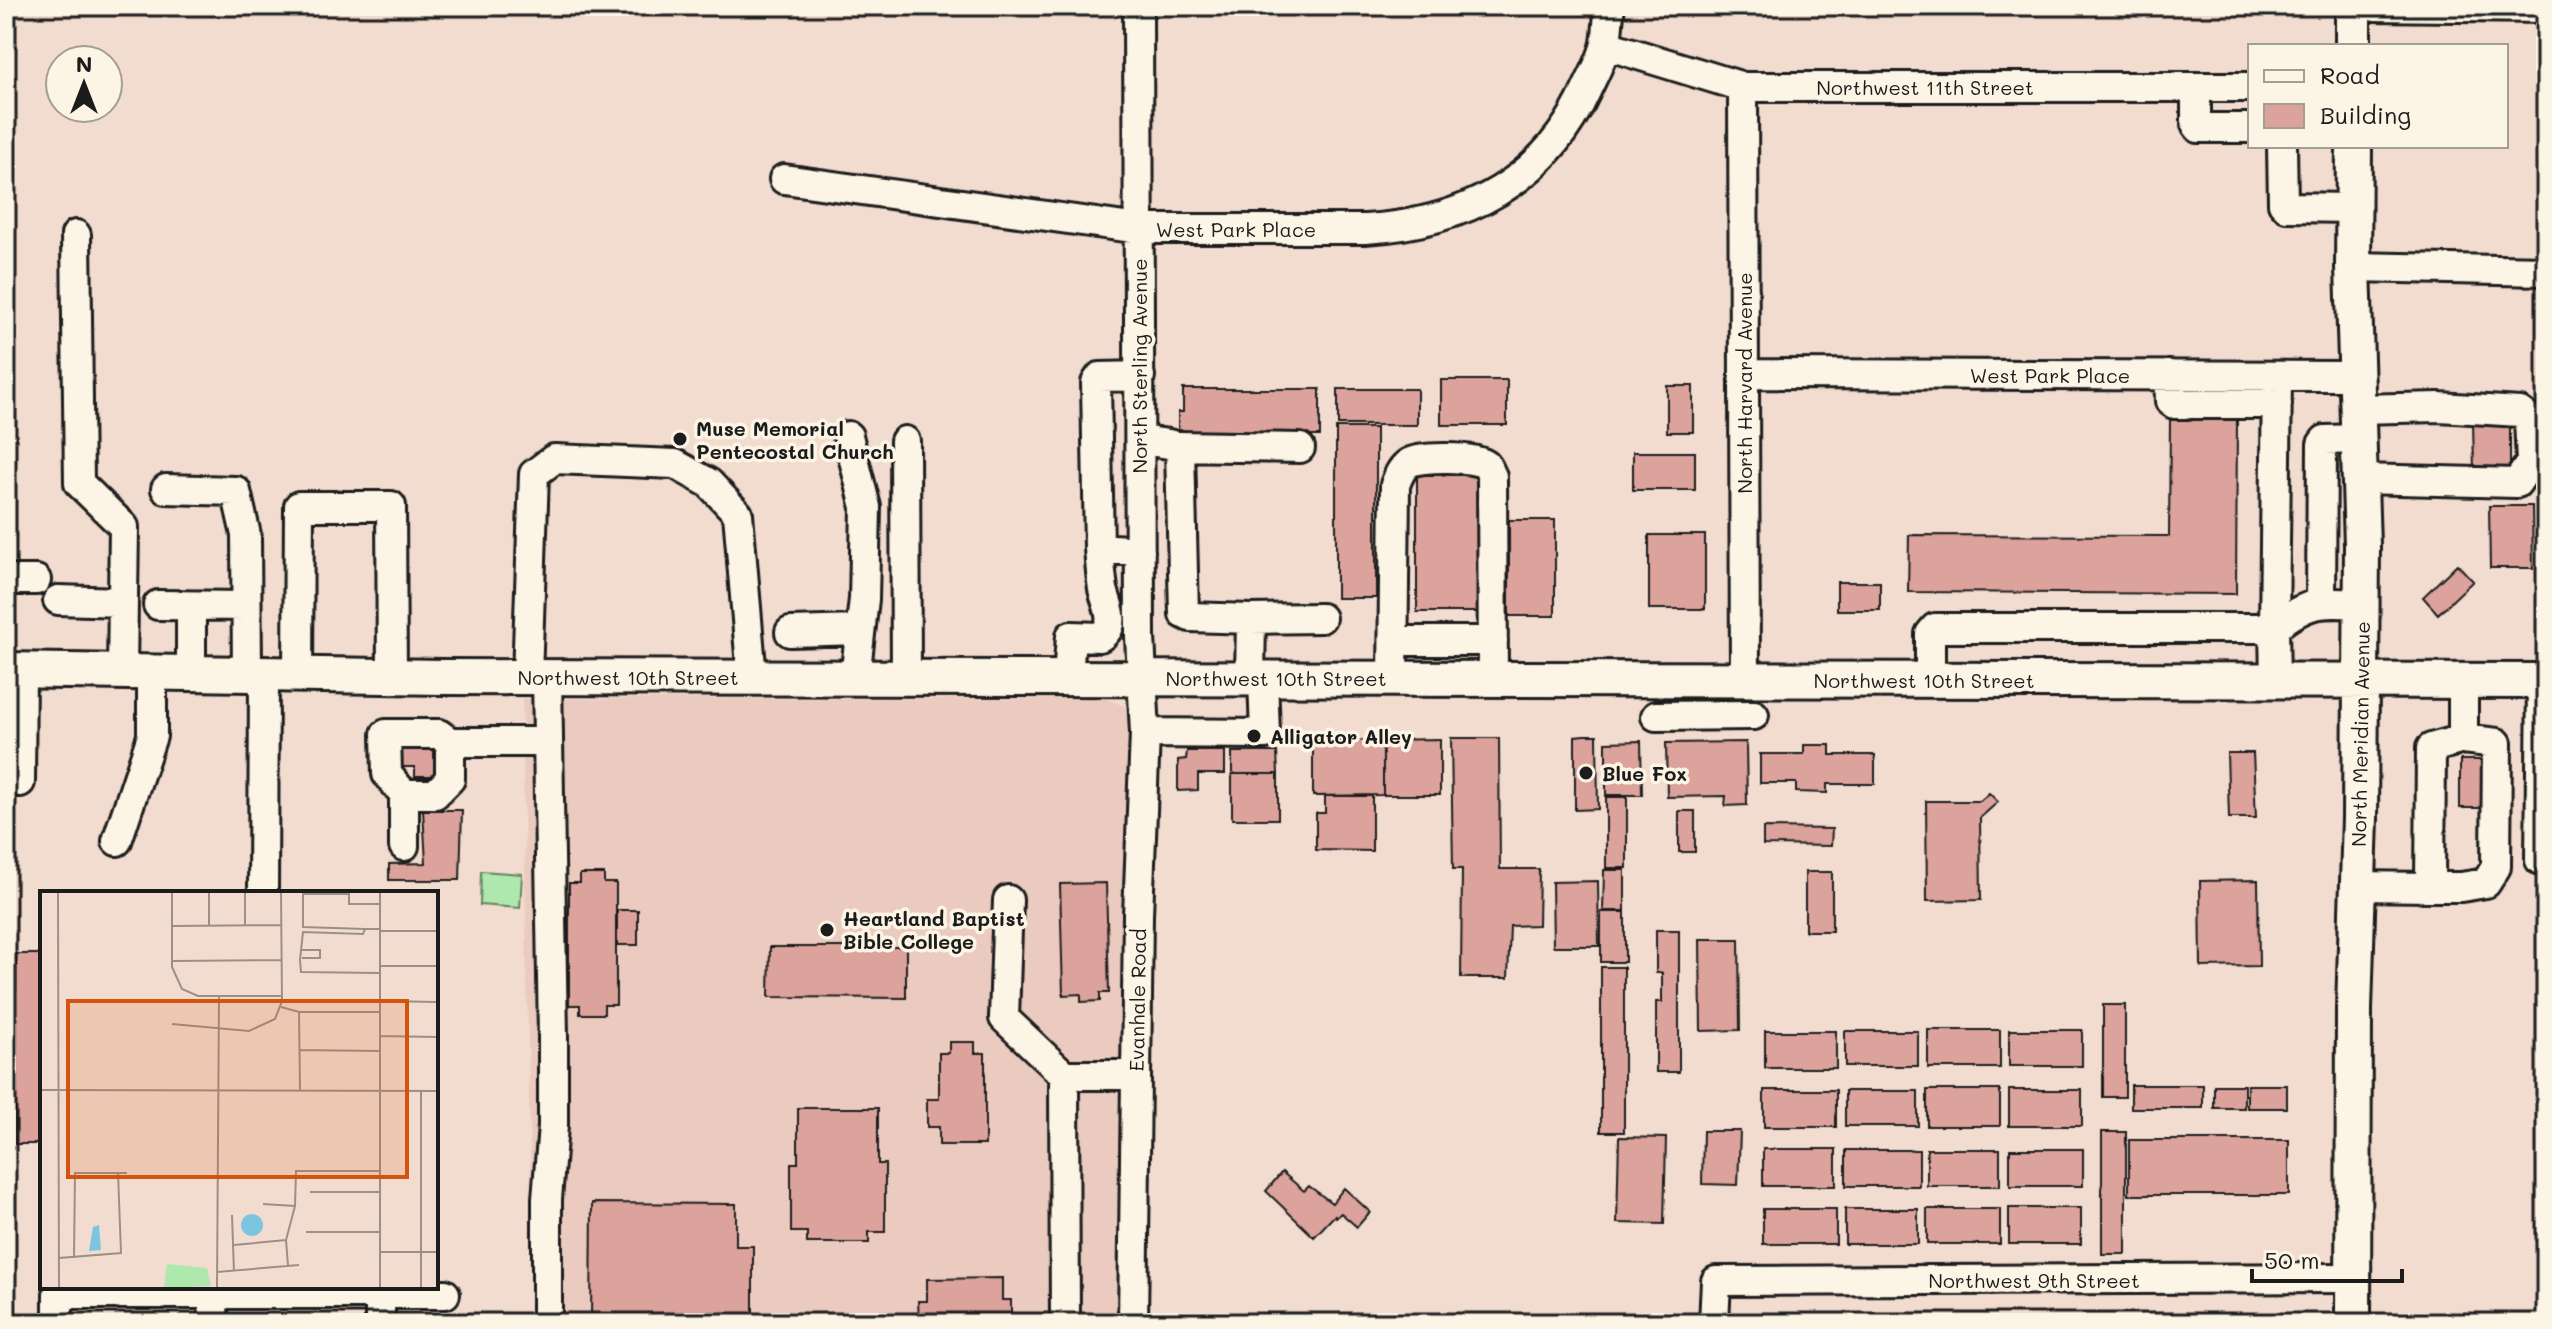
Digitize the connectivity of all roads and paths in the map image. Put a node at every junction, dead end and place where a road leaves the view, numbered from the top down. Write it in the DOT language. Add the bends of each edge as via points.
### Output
graph roads {
  1 [pos="1138,6"];
  2 [pos="1610,6"];
  3 [pos="2353,6"];
  4 [pos="2369,6"];
  5 [pos="2546,8"];
  6 [pos="2353,44"];
  7 [pos="1606,45"];
  8 [pos="1743,87"];
  9 [pos="2196,87"];
  10 [pos="2248,87"];
  11 [pos="2248,128"];
  12 [pos="2282,148"];
  13 [pos="2354,148"];
  14 [pos="784,179"];
  15 [pos="2353,208"];
  16 [pos="1139,229"];
  17 [pos="76,235"];
  18 [pos="2353,267"];
  19 [pos="2546,271"];
  20 [pos="1744,374"];
  21 [pos="2169,375"];
  22 [pos="1140,376"];
  23 [pos="2277,376"];
  24 [pos="2277,404"];
  25 [pos="2358,408"];
  26 [pos="848,436"];
  27 [pos="1140,440"];
  28 [pos="905,441"];
  29 [pos="1178,446"];
  30 [pos="1300,448"];
  31 [pos="166,489"];
  32 [pos="2361,495"];
  33 [pos="2321,512"];
  34 [pos="1099,548"];
  35 [pos="1140,551"];
  36 [pos="6,580"];
  37 [pos="36,580"];
  38 [pos="58,600"];
  39 [pos="123,602"];
  40 [pos="2321,603"];
  41 [pos="2361,604"];
  42 [pos="158,605"];
  43 [pos="191,606"];
  44 [pos="246,606"];
  45 [pos="1321,618"];
  46 [pos="1251,619"];
  47 [pos="2274,628"];
  48 [pos="860,630"];
  49 [pos="790,632"];
  50 [pos="1394,641"];
  51 [pos="1493,641"];
  52 [pos="13,670"];
  53 [pos="137,671"];
  54 [pos="191,673"];
  55 [pos="255,674"];
  56 [pos="298,675"];
  57 [pos="392,677"];
  58 [pos="537,677"];
  59 [pos="752,678"];
  60 [pos="855,678"];
  61 [pos="906,678"];
  62 [pos="1068,678"];
  63 [pos="1143,678"];
  64 [pos="1257,678"];
  65 [pos="1393,678"];
  66 [pos="1493,678"];
  67 [pos="1930,679"];
  68 [pos="1745,680"];
  69 [pos="2275,681"];
  70 [pos="2360,681"];
  71 [pos="2544,681"];
  72 [pos="2463,682"];
  73 [pos="1754,715"];
  74 [pos="1656,716"];
  75 [pos="1145,733"];
  76 [pos="2463,739"];
  77 [pos="450,742"];
  78 [pos="547,742"];
  79 [pos="20,782"];
  80 [pos="404,794"];
  81 [pos="117,841"];
  82 [pos="404,846"];
  83 [pos="2546,860"];
  84 [pos="2358,886"];
  85 [pos="2430,887"];
  86 [pos="263,891"];
  87 [pos="1008,900"];
  88 [pos="1064,1075"];
  89 [pos="1135,1075"];
  90 [pos="2353,1278"];
  91 [pos="212,1294"];
  92 [pos="380,1294"];
  93 [pos="445,1294"];
  94 [pos="58,1323"];
  95 [pos="214,1323"];
  96 [pos="380,1323"];
  97 [pos="547,1323"];
  98 [pos="1065,1323"];
  99 [pos="1133,1323"];
  100 [pos="1714,1323"];
  101 [pos="2353,1323"];
  1 -- 16 [label="street, North Sterling Avenue"];
  2 -- 7 [label="street"];
  3 -- 6 [label="main road"];
  4 -- 5 [label="street"];
  7 -- 8 [label="street, Northwest 11th Street"];
  7 -- 16 [label="street, West Park Place" via="1561,136 1517,178 1462,209 1389,227"];
  8 -- 9 [label="street, Northwest 11th Street"];
  8 -- 20 [label="street, North Harvard Avenue"];
  9 -- 10 [label="street, Northwest 11th Street"];
  9 -- 11 [label="street" via="2199,128"];
  12 -- 15 [label="street" via="2287,207"];
  13 -- 15 [label="main road, North Meridian Avenue"];
  14 -- 16 [label="street, West Park Place"];
  15 -- 18 [label="main road, North Meridian Avenue"];
  16 -- 22 [label="street, North Sterling Avenue"];
  17 -- 39 [label="street" via="79,483 124,527"];
  18 -- 19 [label="street"];
  18 -- 25 [label="main road, North Meridian Avenue"];
  20 -- 21 [label="street, West Park Place"];
  20 -- 68 [label="street, North Harvard Avenue"];
  21 -- 23 [label="street, West Park Place"];
  21 -- 24 [label="street" via="2174,404"];
  22 -- 27 [label="street, North Sterling Avenue"];
  22 -- 34 [label="street" via="1097,379"];
  23 -- 24 [label="street"];
  23 -- 25 [label="street, West Park Place"];
  24 -- 47 [label="street"];
  25 -- 32 [label="main road, North Meridian Avenue"];
  25 -- 32 [label="street" via="2520,412 2529,419 2531,462 2517,483"];
  25 -- 33 [label="street" via="2322,444"];
  26 -- 48 [label="street" via="866,507"];
  27 -- 29 [label="street"];
  27 -- 35 [label="street, North Sterling Avenue"];
  28 -- 61 [label="street"];
  29 -- 30 [label="street"];
  29 -- 46 [label="street" via="1184,614"];
  31 -- 44 [label="street" via="236,491 246,535"];
  32 -- 33 [label="street"];
  32 -- 41 [label="main road, North Meridian Avenue"];
  33 -- 40 [label="street"];
  34 -- 35 [label="street"];
  34 -- 62 [label="street" via="1110,626 1100,637 1071,636"];
  35 -- 63 [label="street, North Sterling Avenue"];
  36 -- 37 [label="street"];
  38 -- 39 [label="street"];
  39 -- 53 [label="street"];
  40 -- 41 [label="street"];
  40 -- 47 [label="street" via="2295,612"];
  41 -- 70 [label="main road, North Meridian Avenue"];
  42 -- 43 [label="street"];
  43 -- 44 [label="street"];
  43 -- 54 [label="street"];
  44 -- 55 [label="street"];
  45 -- 46 [label="street"];
  46 -- 64 [label="street"];
  47 -- 67 [label="street" via="1935,628 1930,634"];
  47 -- 69 [label="street"];
  48 -- 49 [label="street"];
  48 -- 60 [label="street"];
  50 -- 51 [label="street"];
  50 -- 51 [label="street" via="1395,485 1402,469 1425,458 1476,459 1492,476"];
  50 -- 65 [label="street"];
  51 -- 66 [label="street"];
  52 -- 53 [label="main road, Northwest 10th Street"];
  52 -- 79 [label="street"];
  53 -- 54 [label="main road, Northwest 10th Street"];
  53 -- 81 [label="street" via="152,736"];
  54 -- 55 [label="main road, Northwest 10th Street"];
  55 -- 56 [label="main road, Northwest 10th Street"];
  55 -- 86 [label="street"];
  56 -- 57 [label="main road, Northwest 10th Street"];
  56 -- 57 [label="street" via="299,506 391,506"];
  57 -- 58 [label="main road, Northwest 10th Street"];
  58 -- 59 [label="main road, Northwest 10th Street"];
  58 -- 59 [label="street" via="534,474 554,459 675,464 709,483 738,514"];
  58 -- 78 [label="street"];
  59 -- 60 [label="main road, Northwest 10th Street"];
  60 -- 61 [label="main road, Northwest 10th Street"];
  61 -- 62 [label="main road, Northwest 10th Street"];
  62 -- 63 [label="main road, Northwest 10th Street"];
  63 -- 64 [label="main road, Northwest 10th Street"];
  63 -- 75 [label="street, Evanhale Road"];
  64 -- 65 [label="main road, Northwest 10th Street"];
  64 -- 75 [label="street" via="1265,734"];
  65 -- 66 [label="main road, Northwest 10th Street"];
  66 -- 68 [label="main road, Northwest 10th Street"];
  67 -- 68 [label="main road, Northwest 10th Street"];
  67 -- 69 [label="main road, Northwest 10th Street"];
  69 -- 70 [label="main road, Northwest 10th Street"];
  70 -- 72 [label="main road, Northwest 10th Street"];
  70 -- 84 [label="main road, North Meridian Avenue"];
  71 -- 72 [label="main road, Northwest 10th Street"];
  71 -- 83 [label="street" via="2540,860"];
  72 -- 76 [label="street"];
  73 -- 74 [label="street"];
  75 -- 89 [label="street, Evanhale Road"];
  76 -- 85 [label="street" via="2431,748"];
  76 -- 85 [label="street" via="2497,743 2496,867 2486,883"];
  77 -- 78 [label="street"];
  77 -- 80 [label="street" via="450,779 435,794"];
  77 -- 80 [label="street" via="439,734 386,734 387,774"];
  78 -- 97 [label="street" via="553,1126"];
  80 -- 82 [label="street"];
  84 -- 85 [label="street"];
  84 -- 90 [label="main road, North Meridian Avenue"];
  87 -- 88 [label="street" via="1004,1018"];
  88 -- 89 [label="street"];
  88 -- 98 [label="street"];
  89 -- 99 [label="street, Evanhale Road"];
  90 -- 100 [label="street, Northwest 9th Street" via="1716,1281"];
  90 -- 101 [label="main road, North Meridian Avenue"];
  91 -- 92 [label="street"];
  91 -- 94 [label="street" via="58,1294"];
  91 -- 95 [label="street"];
  92 -- 93 [label="street"];
  92 -- 96 [label="street"];
}
